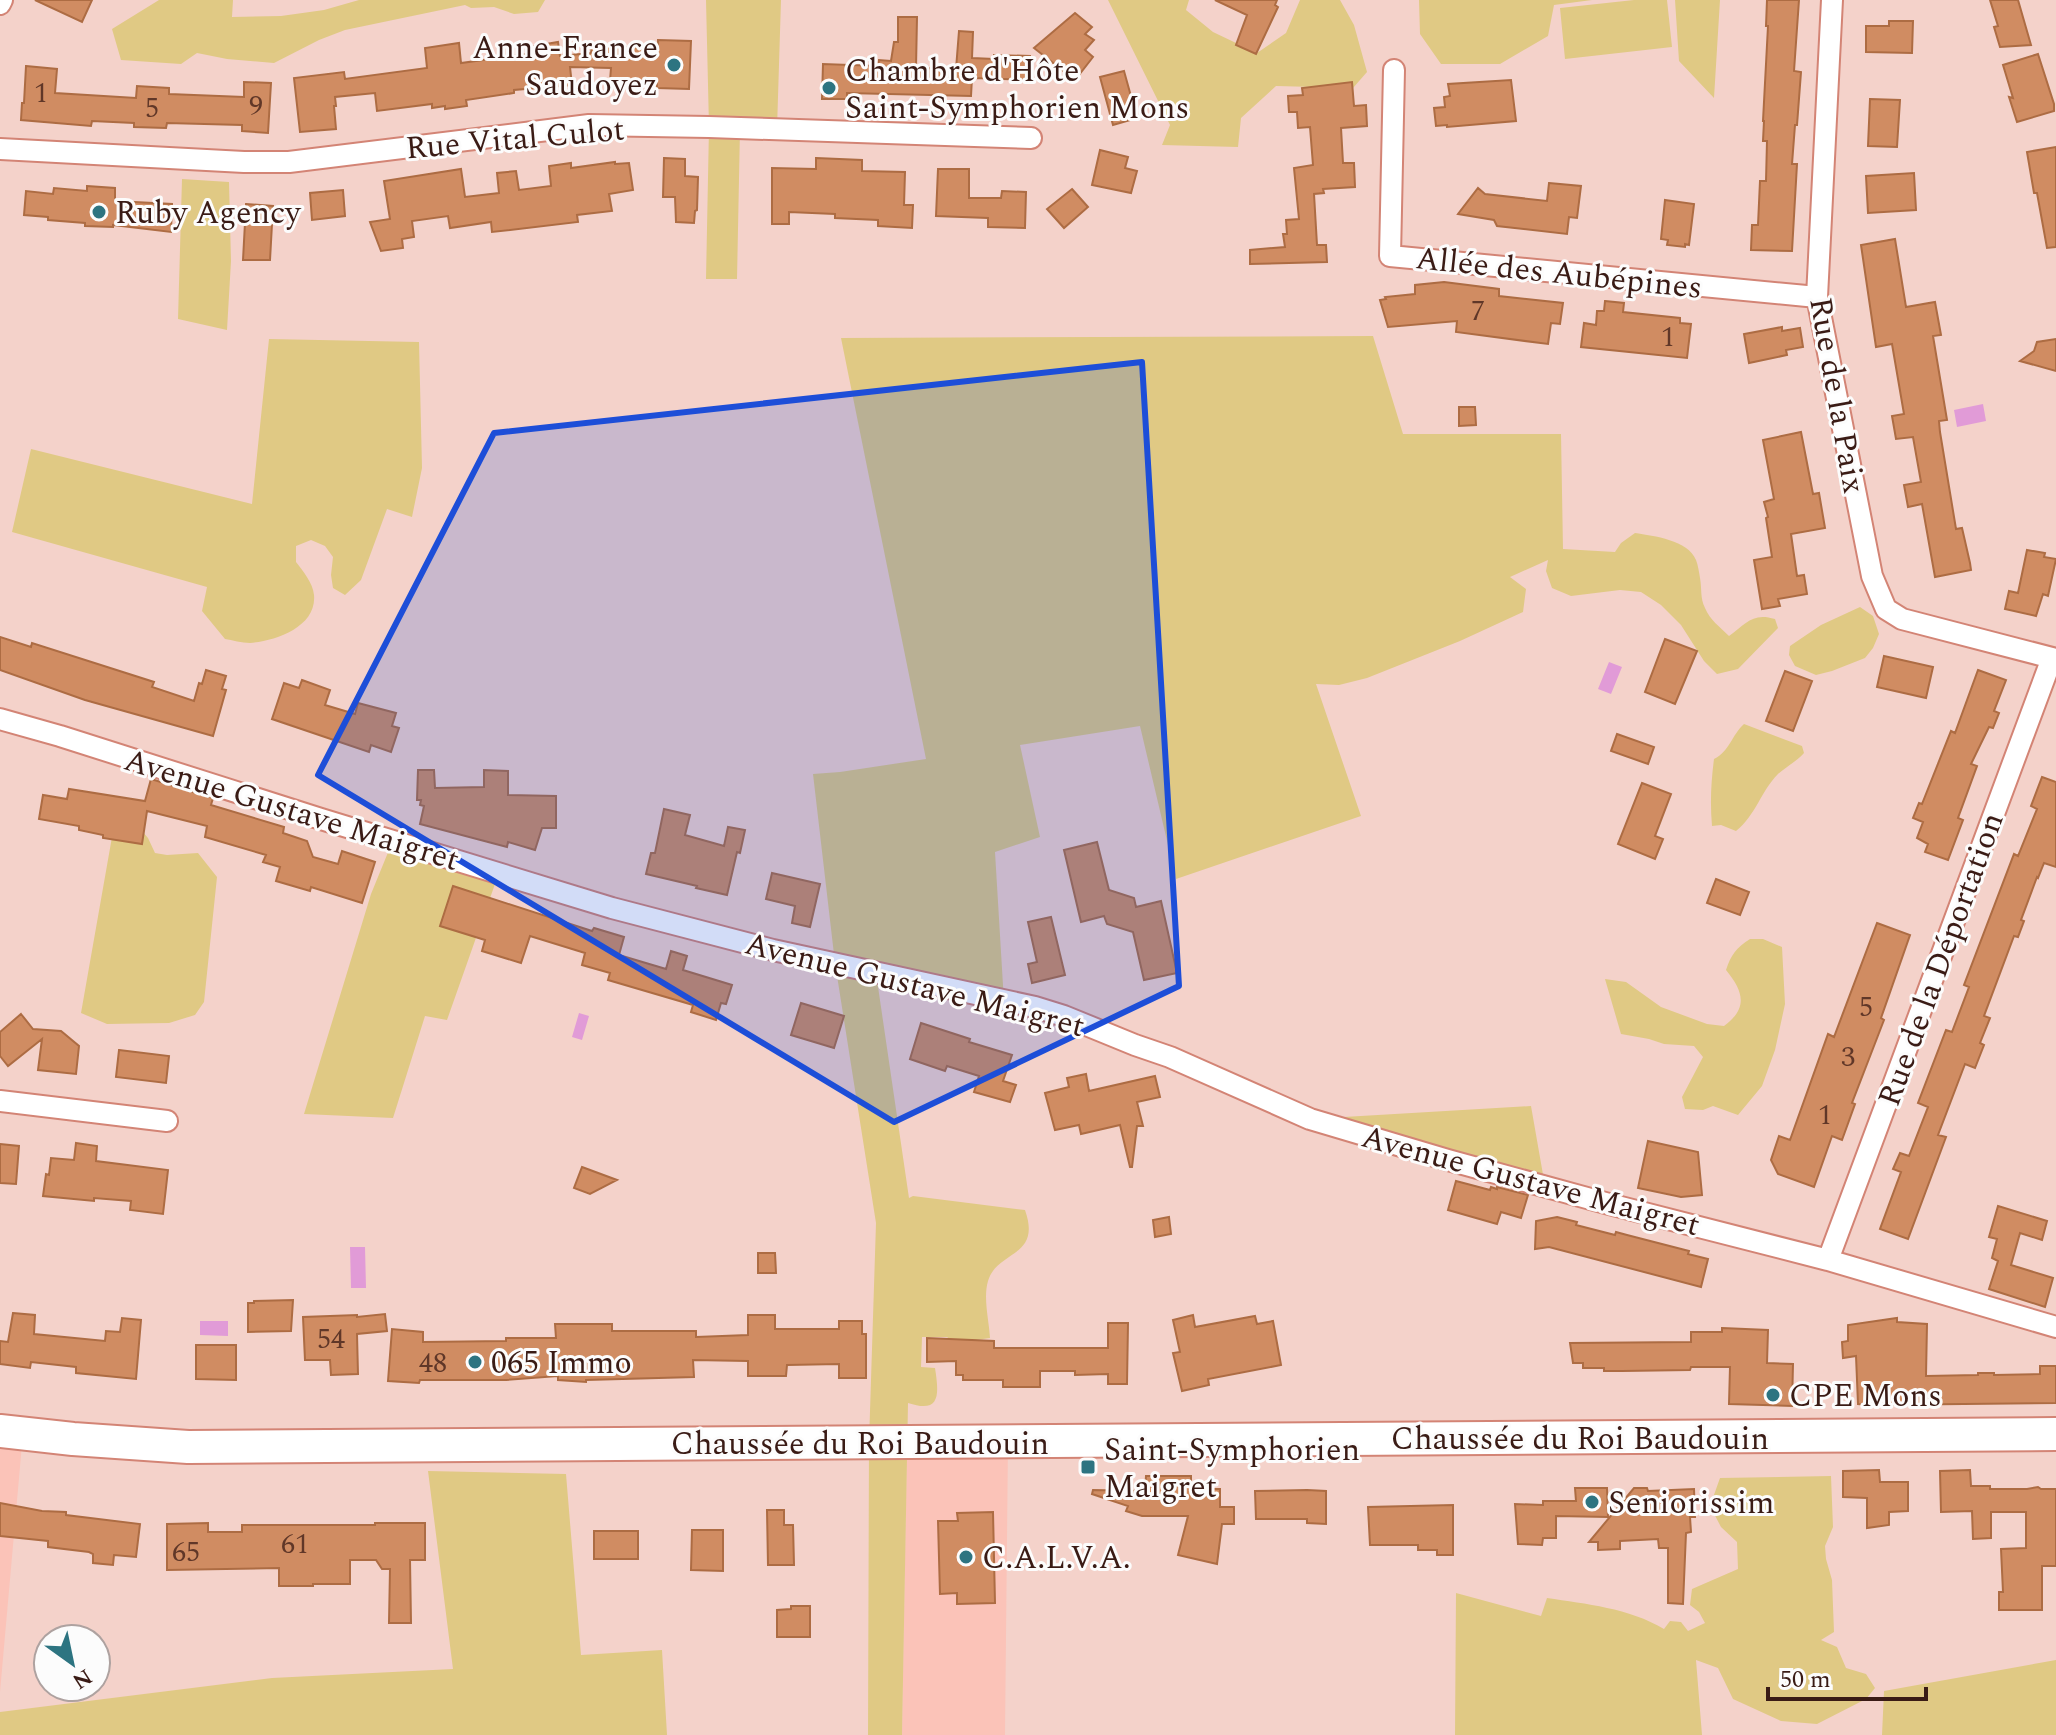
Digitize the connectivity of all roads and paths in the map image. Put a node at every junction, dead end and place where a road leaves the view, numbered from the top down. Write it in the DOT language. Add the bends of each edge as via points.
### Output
graph roads {
  1 [pos="1832,0"];
  2 [pos="1394,70"];
  3 [pos="1031,138"];
  4 [pos="0,149"];
  5 [pos="1817,297"];
  6 [pos="2054,658"];
  7 [pos="0,719"];
  8 [pos="0,1101"];
  9 [pos="167,1121"];
  10 [pos="1828,1260"];
  11 [pos="2056,1327"];
  12 [pos="0,1431"];
  13 [pos="2056,1434"];
  1 -- 5 [label="street, Rue de la Paix"];
  2 -- 5 [label="street, Allée des Aubépines" via="1390,256"];
  3 -- 4 [label="street, Rue Vital Culot" via="589,125 289,162"];
  5 -- 6 [label="street, Rue de la Paix" via="1872,576 1886,609 1902,619"];
  6 -- 10 [label="street, Rue de la Déportation"];
  7 -- 10 [label="street, Avenue Gustave Maigret" via="612,908 773,950 1035,1007 1220,1078 1310,1119"];
  8 -- 9 [label="street"];
  10 -- 11 [label="street, Avenue Gustave Maigret"];
  12 -- 13 [label="main road, Chaussée du Roi Baudouin" via="188,1447"];
}
